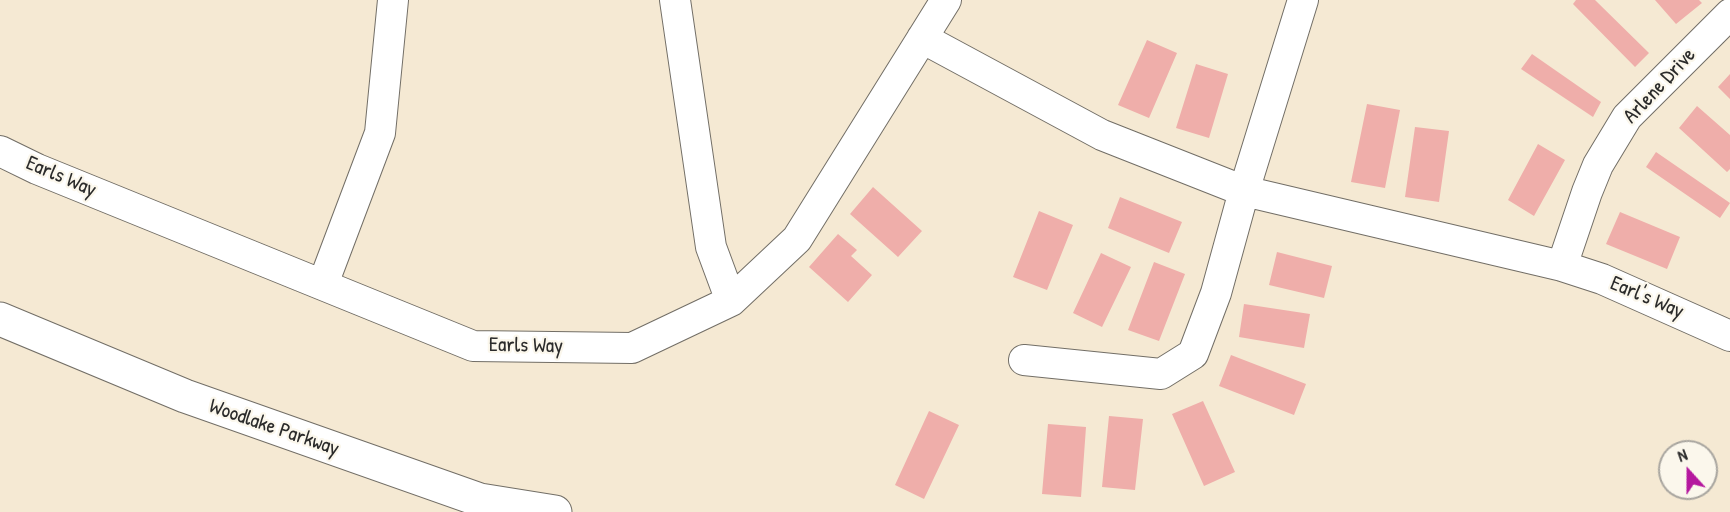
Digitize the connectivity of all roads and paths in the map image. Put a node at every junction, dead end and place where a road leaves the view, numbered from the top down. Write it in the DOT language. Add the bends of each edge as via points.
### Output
graph roads {
  1 [pos="393,0"];
  2 [pos="675,0"];
  3 [pos="946,0"];
  4 [pos="1303,0"];
  5 [pos="1730,14"];
  6 [pos="922,38"];
  7 [pos="0,151"];
  8 [pos="1244,191"];
  9 [pos="1562,266"];
  10 [pos="323,284"];
  11 [pos="731,301"];
  12 [pos="0,319"];
  13 [pos="1730,336"];
  14 [pos="1024,360"];
  15 [pos="555,512"];
  1 -- 10 [label="street" via="380,134"];
  2 -- 11 [label="street" via="711,247"];
  3 -- 6 [label="street, Earls Way"];
  4 -- 8 [label="street"];
  5 -- 9 [label="street, Arlene Drive" via="1627,117 1598,165"];
  6 -- 8 [label="street, Earl's Way" via="1102,135"];
  6 -- 11 [label="street, Earls Way" via="797,239"];
  7 -- 10 [label="street, Earls Way"];
  8 -- 9 [label="street, Earl's Way"];
  8 -- 14 [label="street" via="1216,293 1193,354 1161,374"];
  9 -- 13 [label="street, Earl's Way" via="1602,279"];
  10 -- 11 [label="street, Earls Way" via="473,346 632,348"];
  12 -- 15 [label="street, Woodlake Parkway" via="184,396 480,500"];
}
